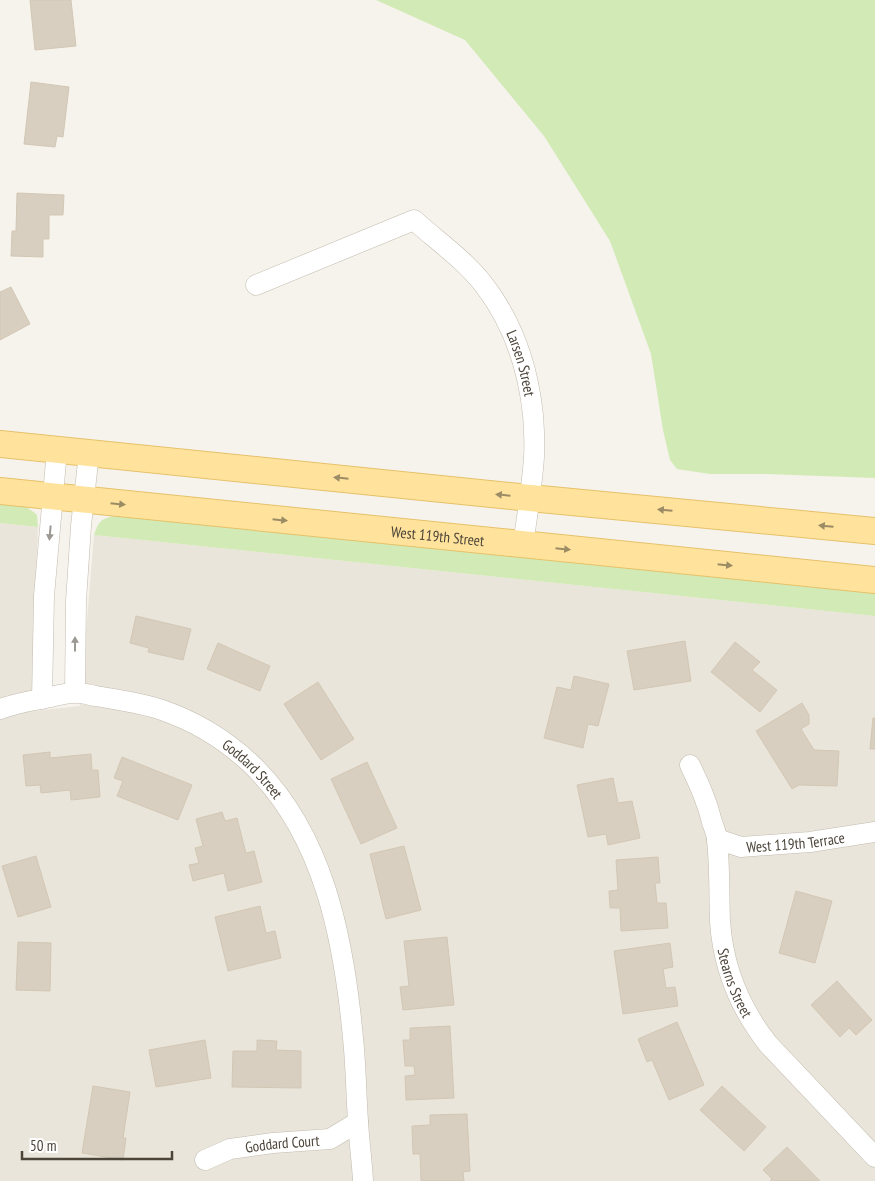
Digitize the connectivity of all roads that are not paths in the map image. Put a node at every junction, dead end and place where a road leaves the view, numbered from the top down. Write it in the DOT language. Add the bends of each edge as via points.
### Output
graph roads {
  1 [pos="256,285"];
  2 [pos="0,444"];
  3 [pos="58,450"];
  4 [pos="89,453"];
  5 [pos="0,492"];
  6 [pos="53,497"];
  7 [pos="530,498"];
  8 [pos="84,500"];
  9 [pos="875,531"];
  10 [pos="523,545"];
  11 [pos="875,580"];
  12 [pos="75,692"];
  13 [pos="42,699"];
  14 [pos="0,709"];
  15 [pos="690,765"];
  16 [pos="875,832"];
  17 [pos="717,839"];
  18 [pos="358,1122"];
  19 [pos="875,1157"];
  20 [pos="205,1160"];
  21 [pos="363,1181"];
  1 -- 7 [label="street, Larsen Street" via="414,220 463,262 483,284 498,305 522,355 531,393 534,431"];
  2 -- 3 [label="main road"];
  3 -- 4 [label="main road"];
  3 -- 6 [label="street"];
  7 -- 4 [label="main road, one-way"];
  4 -- 8 [label="street"];
  5 -- 6 [label="main road, West 119th Street"];
  6 -- 8 [label="main road, West 119th Street"];
  6 -- 13 [label="street, one-way" via="44,596"];
  9 -- 7 [label="main road, one-way"];
  7 -- 10 [label="street, Larsen Street"];
  8 -- 10 [label="main road, West 119th Street, one-way"];
  12 -- 8 [label="street, one-way" via="76,601"];
  10 -- 11 [label="main road, West 119th Street, one-way"];
  12 -- 13 [label="street"];
  12 -- 18 [label="street, Goddard Street" via="146,705 193,723 241,755 287,806 306,838 333,915 346,976"];
  13 -- 14 [label="street"];
  15 -- 17 [label="street, Stearns Street" via="707,801"];
  16 -- 17 [label="street, West 119th Terrace" via="810,842 741,847"];
  17 -- 19 [label="street, Stearns Street" via="724,953 741,1002 768,1044"];
  18 -- 20 [label="street, Goddard Court" via="330,1140 230,1149"];
  18 -- 21 [label="street, Goddard Street"];
}
